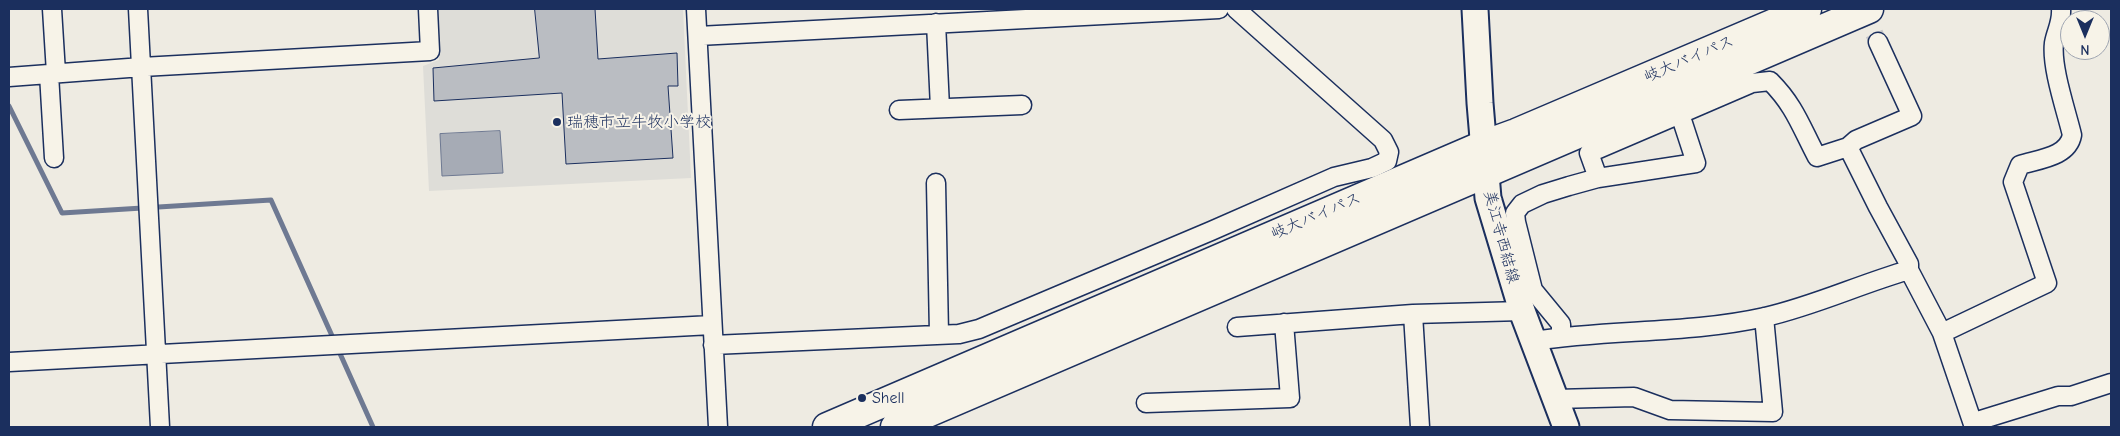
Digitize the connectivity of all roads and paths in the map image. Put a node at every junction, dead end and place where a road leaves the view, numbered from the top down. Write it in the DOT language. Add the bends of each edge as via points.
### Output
graph roads {
  1 [pos="52,9"];
  2 [pos="138,9"];
  3 [pos="428,9"];
  4 [pos="696,9"];
  5 [pos="1219,9"];
  6 [pos="1236,9"];
  7 [pos="1475,9"];
  8 [pos="1807,9"];
  9 [pos="1869,9"];
  10 [pos="2062,9"];
  11 [pos="936,23"];
  12 [pos="698,36"];
  13 [pos="1878,42"];
  14 [pos="142,67"];
  15 [pos="53,74"];
  16 [pos="9,77"];
  17 [pos="1022,105"];
  18 [pos="940,108"];
  19 [pos="899,110"];
  20 [pos="1680,114"];
  21 [pos="1483,145"];
  22 [pos="1848,147"];
  23 [pos="54,158"];
  24 [pos="1486,174"];
  25 [pos="1598,178"];
  26 [pos="940,189"];
  27 [pos="1909,270"];
  28 [pos="1522,311"];
  29 [pos="1413,314"];
  30 [pos="1764,317"];
  31 [pos="1284,324"];
  32 [pos="712,325"];
  33 [pos="1237,327"];
  34 [pos="1942,333"];
  35 [pos="938,334"];
  36 [pos="1561,337"];
  37 [pos="1534,341"];
  38 [pos="713,345"];
  39 [pos="156,356"];
  40 [pos="9,362"];
  41 [pos="2111,382"];
  42 [pos="1556,399"];
  43 [pos="1146,403"];
  44 [pos="1974,425"];
  45 [pos="160,427"];
  46 [pos="718,427"];
  47 [pos="827,427"];
  48 [pos="896,427"];
  49 [pos="1420,427"];
  50 [pos="1566,427"];
  1 -- 15 [label="street"];
  2 -- 14 [label="street"];
  3 -- 14 [label="street" via="430,51"];
  4 -- 12 [label="street"];
  5 -- 11 [label="street"];
  6 -- 35 [label="street" via="1383,140 1389,152 1387,161 1334,177 979,329 959,334"];
  7 -- 21 [label="main road, 美江寺西結線"];
  8 -- 21 [label="highway, 岐大バイパス"];
  9 -- 24 [label="highway, 岐大バイパス"];
  10 -- 34 [label="street" via="2054,42 2055,66 2072,135 2070,143 2063,152 2020,166 2013,182 2047,284"];
  11 -- 12 [label="street"];
  11 -- 18 [label="street"];
  12 -- 32 [label="street"];
  13 -- 22 [label="street" via="1912,116 1856,140"];
  14 -- 15 [label="street"];
  14 -- 39 [label="street"];
  15 -- 16 [label="street"];
  15 -- 23 [label="street"];
  17 -- 18 [label="street"];
  18 -- 19 [label="street"];
  20 -- 22 [label="street" via="1752,83 1770,81 1795,111 1817,157"];
  20 -- 25 [label="street" via="1590,153"];
  20 -- 25 [label="street" via="1696,163"];
  21 -- 24 [label="main road, 美江寺西結線"];
  21 -- 47 [label="highway, 岐大バイパス"];
  22 -- 27 [label="street" via="1909,264"];
  24 -- 28 [label="main road, 美江寺西結線" via="1488,198"];
  24 -- 48 [label="highway, 岐大バイパス"];
  25 -- 36 [label="street" via="1543,194 1522,204 1516,213 1532,290 1560,324"];
  26 -- 35 [label="street"];
  27 -- 30 [label="street"];
  27 -- 34 [label="street"];
  28 -- 29 [label="street"];
  28 -- 37 [label="main road, 美江寺西結線"];
  29 -- 31 [label="street"];
  29 -- 49 [label="street"];
  30 -- 36 [label="street" via="1644,332"];
  30 -- 42 [label="street" via="1773,412 1670,410 1634,397"];
  31 -- 33 [label="street"];
  31 -- 43 [label="street" via="1290,398"];
  32 -- 38 [label="street"];
  32 -- 39 [label="street"];
  34 -- 44 [label="street"];
  35 -- 38 [label="street"];
  36 -- 37 [label="street"];
  37 -- 42 [label="main road, 美江寺西結線"];
  38 -- 46 [label="street"];
  39 -- 40 [label="street"];
  39 -- 45 [label="street"];
  41 -- 44 [label="street" via="2071,396 2058,396"];
  42 -- 50 [label="main road, 美江寺西結線"];
}
